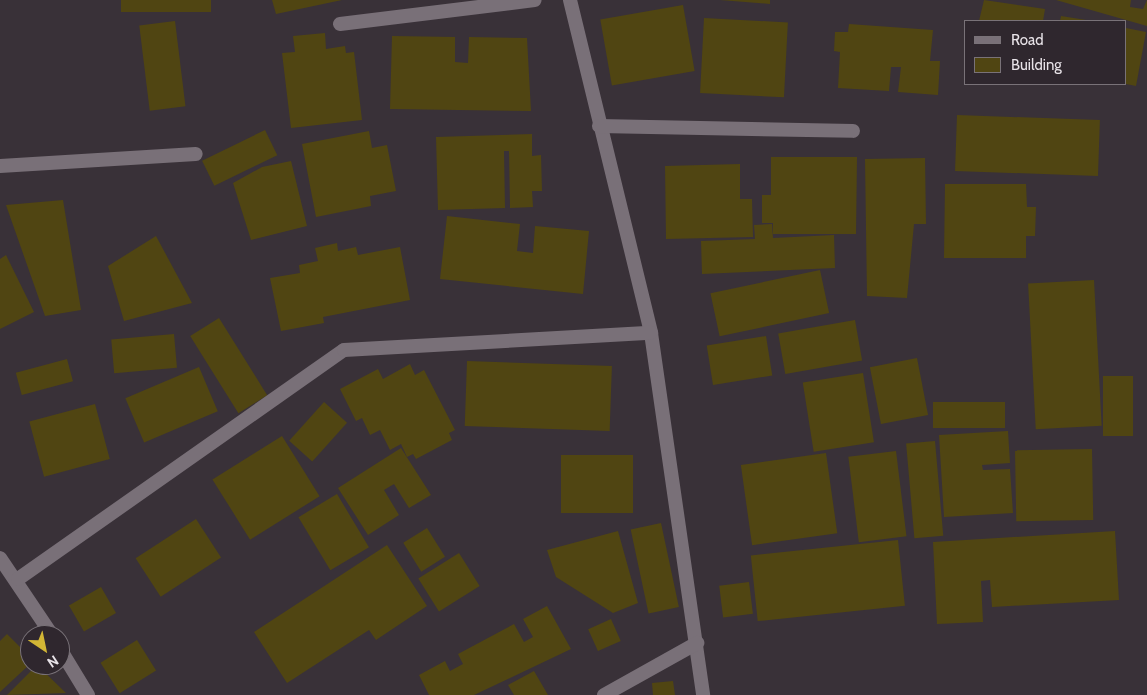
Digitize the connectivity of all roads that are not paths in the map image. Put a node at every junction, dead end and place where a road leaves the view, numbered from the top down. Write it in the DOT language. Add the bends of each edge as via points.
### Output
graph roads {
  1 [pos="535,0"];
  2 [pos="570,0"];
  3 [pos="340,24"];
  4 [pos="599,126"];
  5 [pos="853,131"];
  6 [pos="196,154"];
  7 [pos="0,166"];
  8 [pos="651,333"];
  9 [pos="0,558"];
  10 [pos="18,579"];
  11 [pos="46,625"];
  12 [pos="697,643"];
  13 [pos="70,665"];
  14 [pos="88,695"];
  15 [pos="604,695"];
  16 [pos="703,695"];
  1 -- 3 [label="street"];
  2 -- 4 [label="street"];
  4 -- 5 [label="street"];
  4 -- 8 [label="street"];
  6 -- 7 [label="street"];
  8 -- 10 [label="street" via="344,350"];
  8 -- 12 [label="street"];
  9 -- 10 [label="street"];
  10 -- 11 [label="street"];
  12 -- 15 [label="street"];
  12 -- 16 [label="street"];
  13 -- 14 [label="street"];
}
